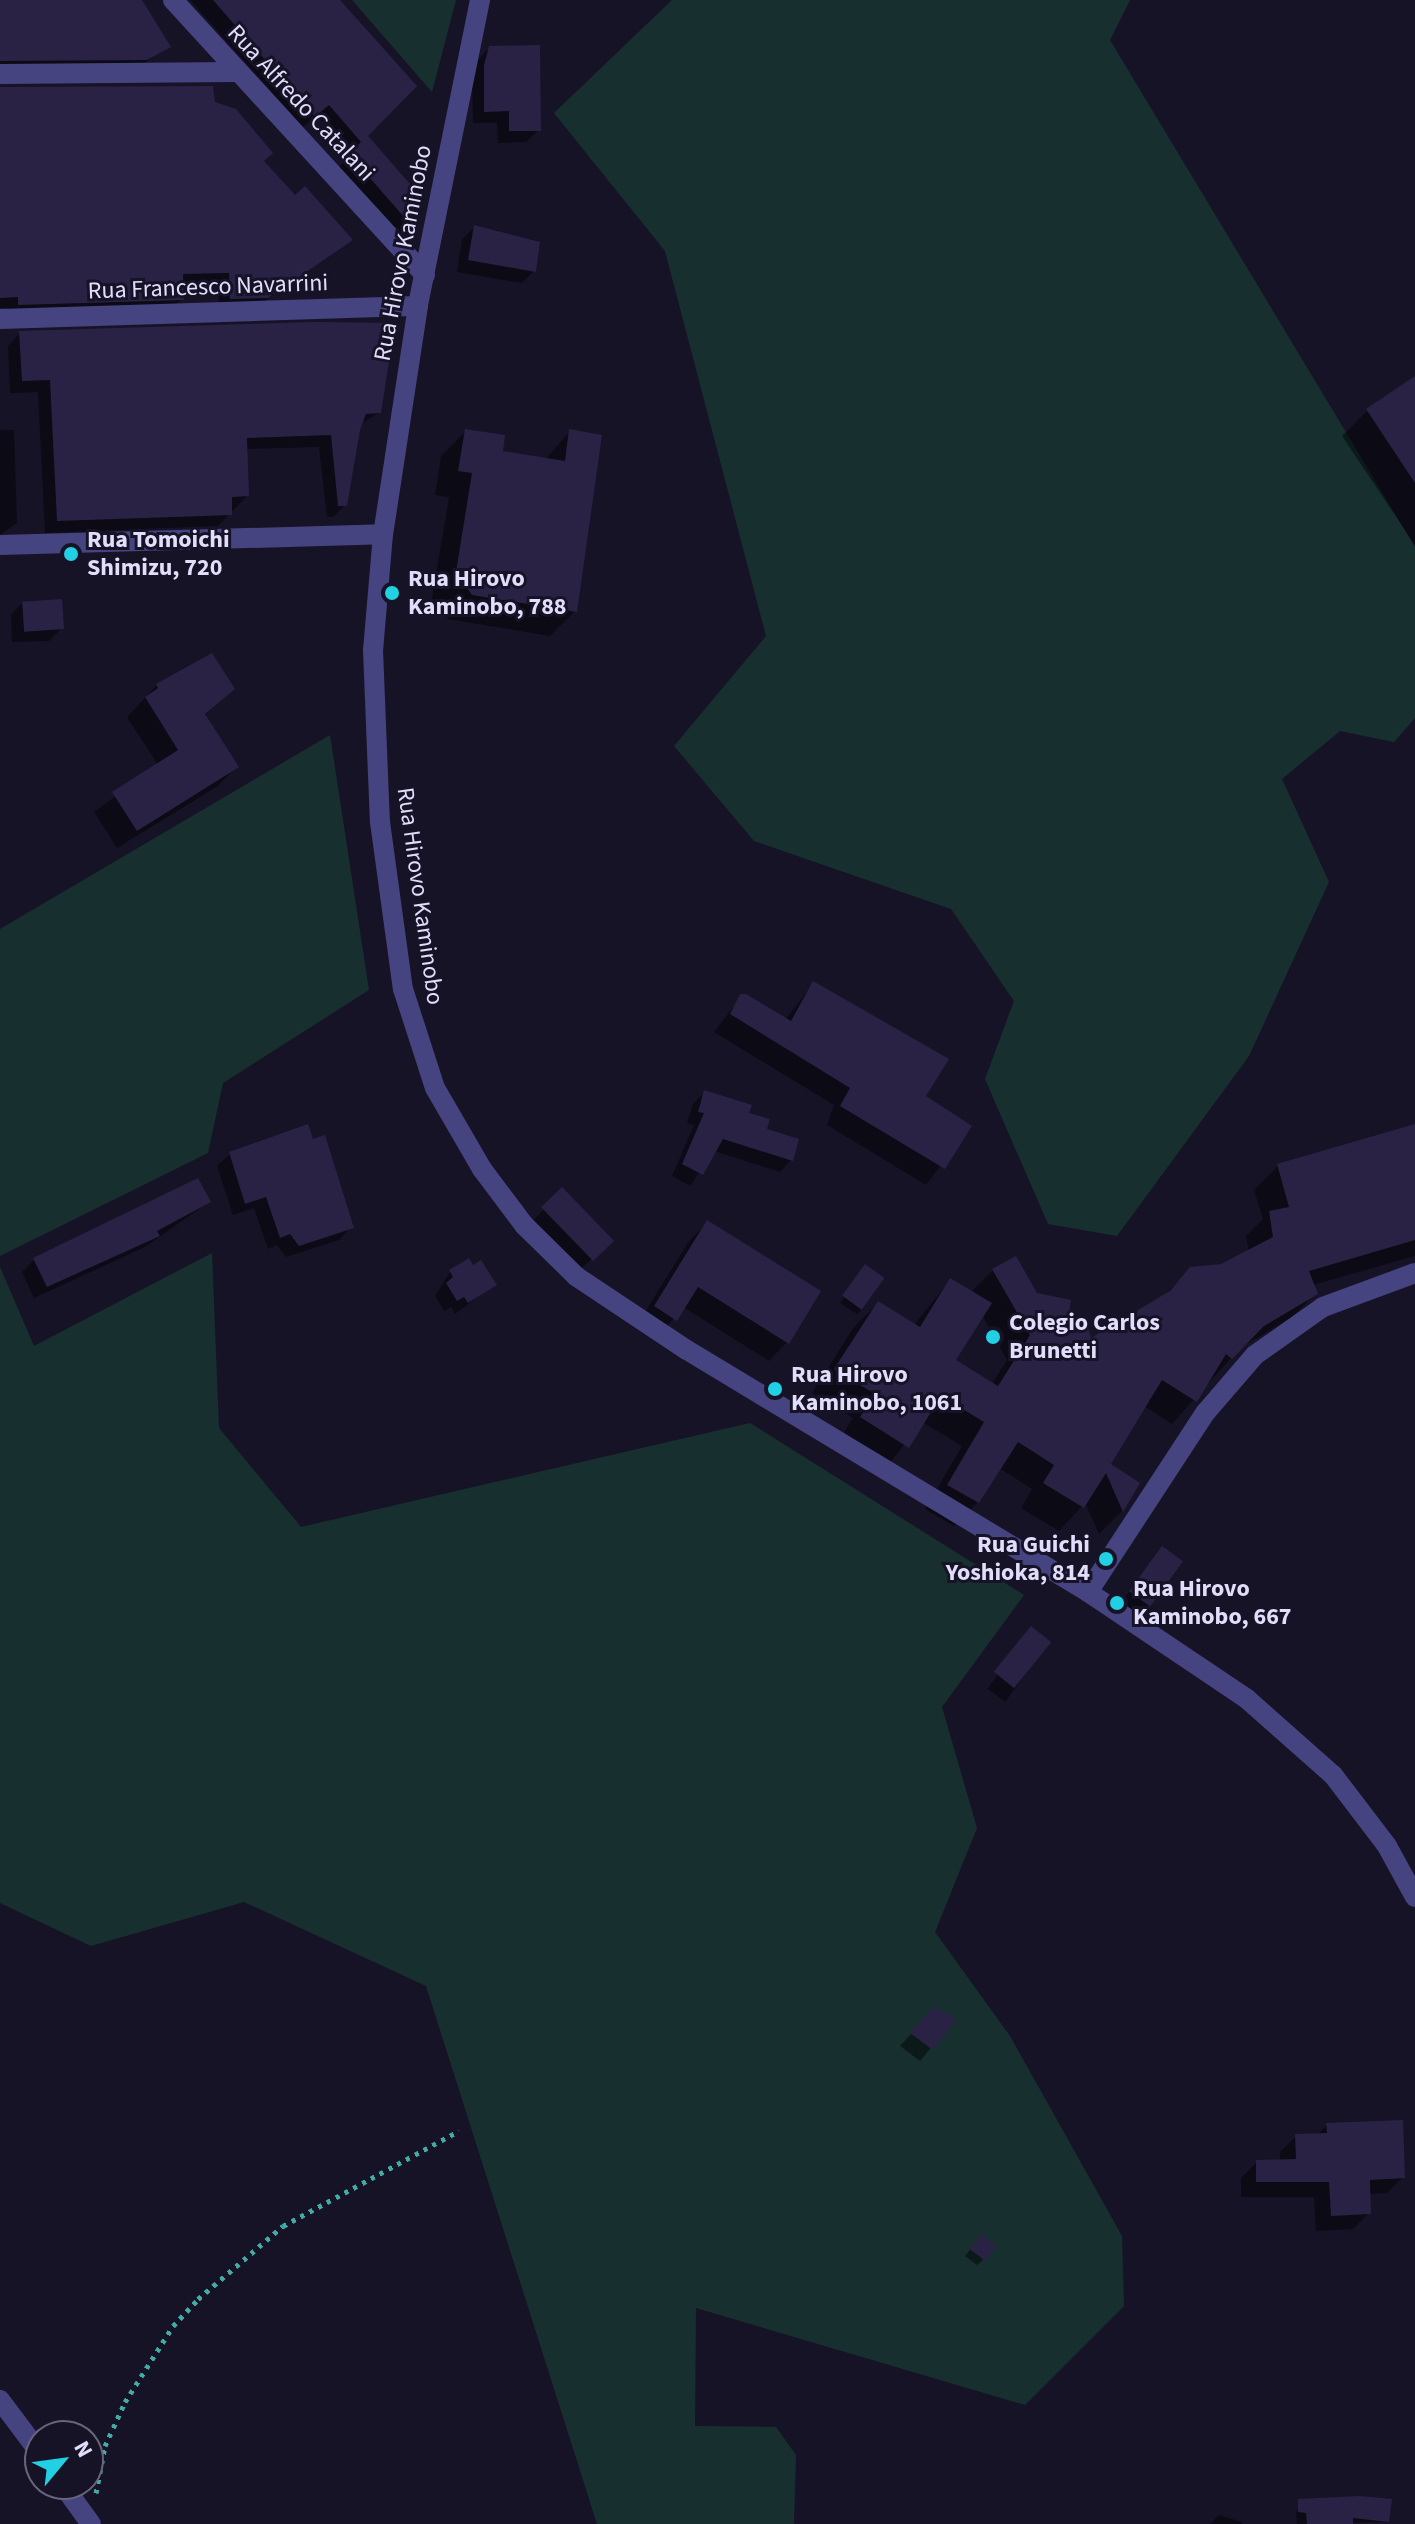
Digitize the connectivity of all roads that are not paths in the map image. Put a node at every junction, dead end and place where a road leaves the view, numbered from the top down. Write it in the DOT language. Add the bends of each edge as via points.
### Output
graph roads {
  1 [pos="173,0"];
  2 [pos="480,0"];
  3 [pos="235,72"];
  4 [pos="0,74"];
  5 [pos="425,275"];
  6 [pos="418,306"];
  7 [pos="0,319"];
  8 [pos="383,534"];
  9 [pos="0,545"];
  10 [pos="1415,1273"];
  11 [pos="1088,1592"];
  12 [pos="1415,1897"];
  13 [pos="0,2400"];
  14 [pos="24,2432"];
  15 [pos="77,2500"];
  16 [pos="93,2517"];
  1 -- 3 [label="street, Rua Alfredo Catalani"];
  2 -- 5 [label="street, Rua Hirovo Kaminobo"];
  3 -- 4 [label="street"];
  3 -- 5 [label="street, Rua Alfredo Catalani"];
  5 -- 6 [label="street, Rua Hirovo Kaminobo"];
  6 -- 7 [label="street, Rua Francesco Navarrini"];
  6 -- 8 [label="street, Rua Hirovo Kaminobo"];
  8 -- 9 [label="street"];
  8 -- 11 [label="street, Rua Hirovo Kaminobo" via="372,707 380,822 403,989 435,1088 482,1169 524,1225 577,1277 687,1350"];
  10 -- 11 [label="street" via="1323,1307 1255,1355 1206,1412"];
  11 -- 12 [label="street, Rua Hirovo Kaminobo" via="1293,1736 1361,1808"];
  13 -- 14 [label="street"];
  15 -- 16 [label="street"];
}
